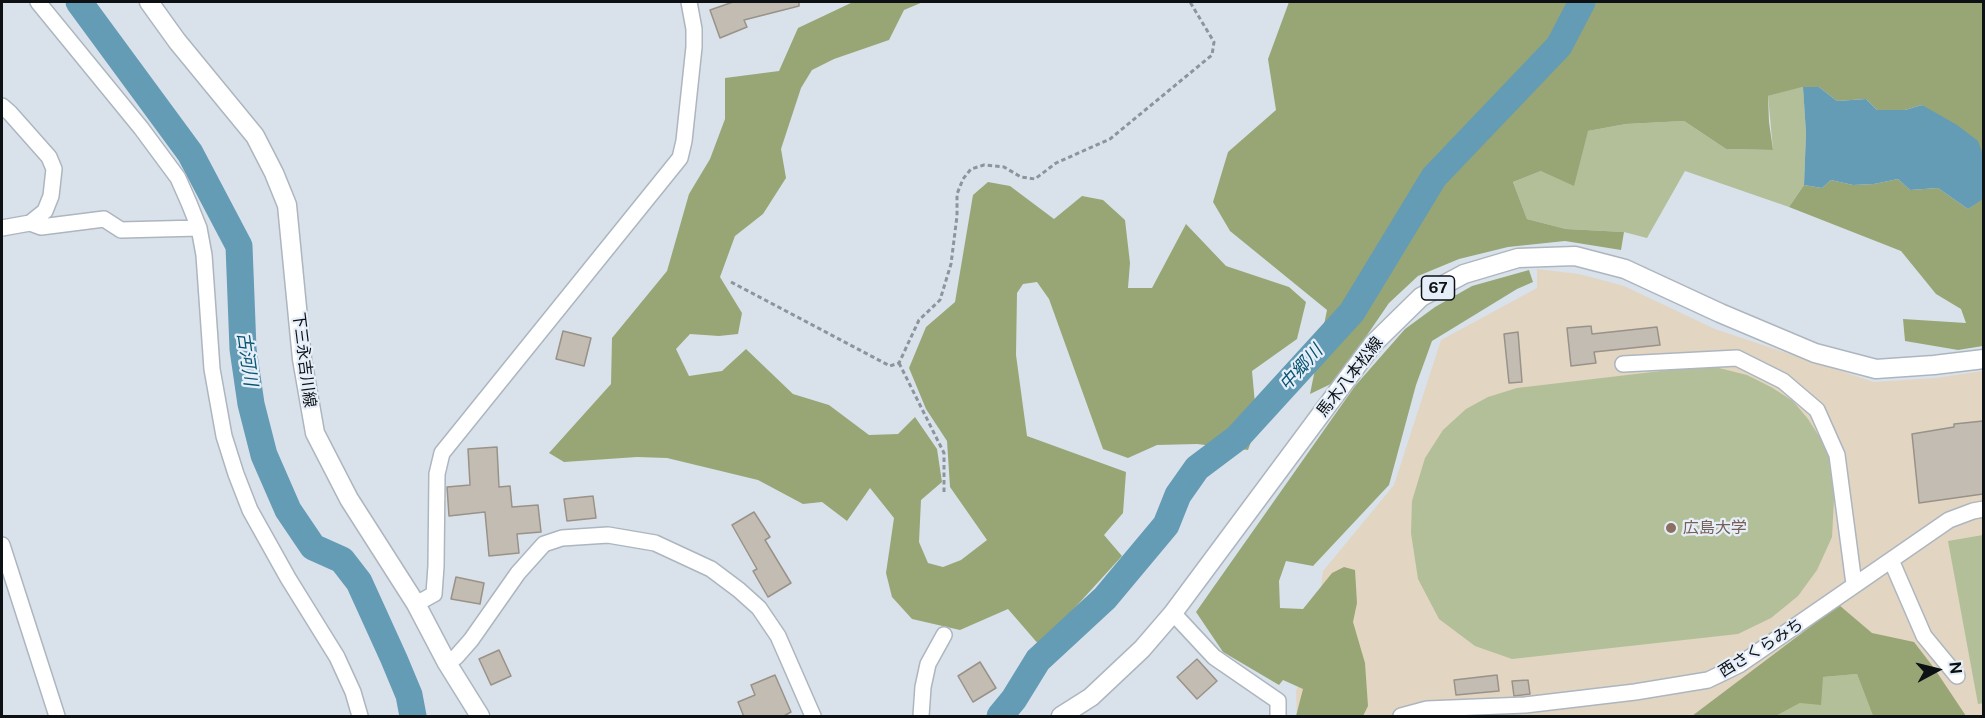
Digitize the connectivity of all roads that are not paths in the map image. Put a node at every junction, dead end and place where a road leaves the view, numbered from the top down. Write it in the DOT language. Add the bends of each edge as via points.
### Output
graph roads {
  1 [pos="38,2"];
  2 [pos="149,2"];
  3 [pos="689,2"];
  4 [pos="2,106"];
  5 [pos="30,223"];
  6 [pos="2,228"];
  7 [pos="199,228"];
  8 [pos="1983,359"];
  9 [pos="1623,364"];
  10 [pos="1983,509"];
  11 [pos="2,545"];
  12 [pos="1891,560"];
  13 [pos="1854,584"];
  14 [pos="416,604"];
  15 [pos="1173,614"];
  16 [pos="944,635"];
  17 [pos="447,663"];
  18 [pos="1957,676"];
  19 [pos="1427,713"];
  20 [pos="57,717"];
  21 [pos="360,717"];
  22 [pos="480,717"];
  23 [pos="813,717"];
  24 [pos="921,717"];
  25 [pos="1061,717"];
  26 [pos="1278,717"];
  27 [pos="1401,717"];
  1 -- 7 [label="street" via="178,178"];
  2 -- 14 [label="main road, 下三永吉川線" via="255,136 274,173 287,205 302,359 315,433 349,499"];
  3 -- 14 [label="street" via="694,47 680,158 442,453 437,474 434,594"];
  4 -- 5 [label="street" via="49,157 54,170 45,211"];
  5 -- 6 [label="street"];
  5 -- 7 [label="street" via="41,227 104,219 121,230"];
  7 -- 21 [label="street" via="212,369 224,436 250,510 337,657"];
  8 -- 15 [label="main road, 馬木八本松線 / 67" via="1876,369 1815,353 1625,268 1575,256 1518,258 1464,274 1421,297 1373,344"];
  9 -- 13 [label="street" via="1737,358 1783,381 1817,410 1837,455"];
  10 -- 12 [label="street, 西さくらみち" via="1949,520"];
  11 -- 20 [label="street"];
  12 -- 13 [label="street, 西さくらみち"];
  12 -- 18 [label="street" via="1924,636"];
  13 -- 19 [label="street, 西さくらみち" via="1739,665 1708,680 1525,705"];
  14 -- 17 [label="main road, 下三永吉川線"];
  15 -- 25 [label="main road, 馬木八本松線 / 67" via="1091,696"];
  15 -- 26 [label="street" via="1214,657 1278,701"];
  16 -- 24 [label="street" via="928,664"];
  17 -- 22 [label="main road, 下三永吉川線"];
  17 -- 23 [label="street" via="471,640 518,573 544,544 562,538 608,535 655,543 711,569 740,590 759,608 778,636"];
  19 -- 27 [label="street, 西さくらみち"];
}
